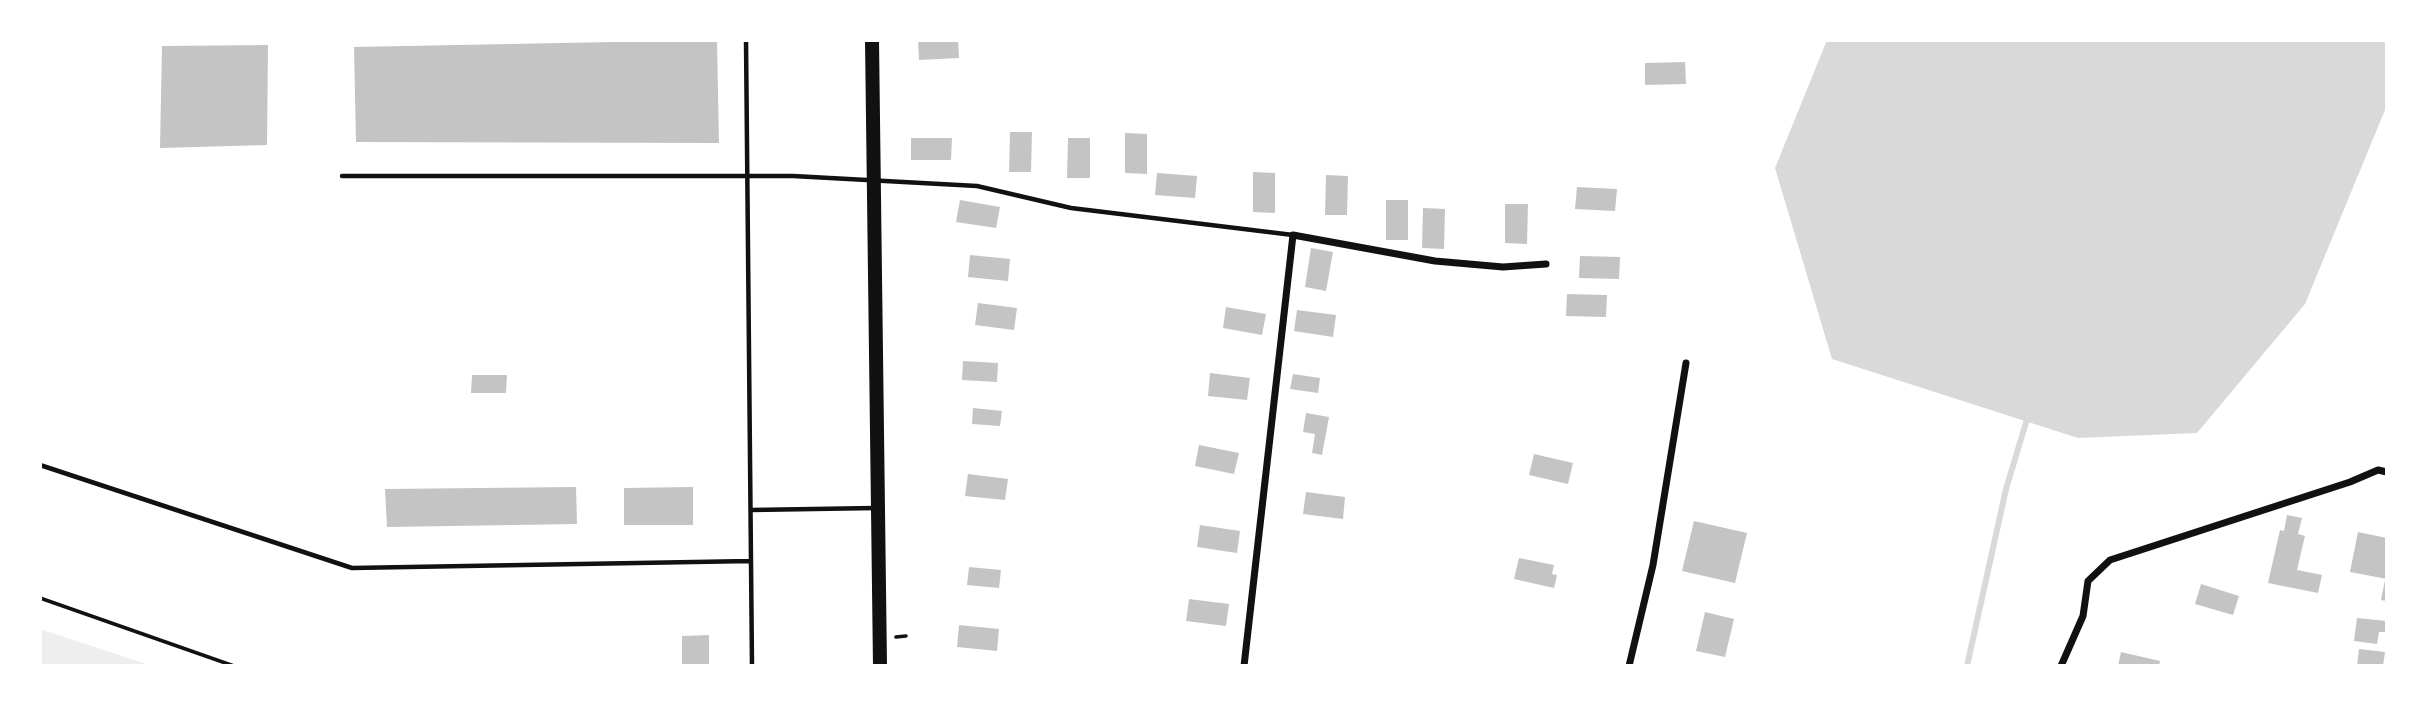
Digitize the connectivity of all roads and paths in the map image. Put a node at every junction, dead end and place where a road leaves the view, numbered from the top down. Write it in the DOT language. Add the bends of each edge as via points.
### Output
graph roads {
  1 [pos="746,40"];
  2 [pos="872,40"];
  3 [pos="342,176"];
  4 [pos="747,176"];
  5 [pos="872,180"];
  6 [pos="1293,235"];
  7 [pos="1546,264"];
  8 [pos="1686,363"];
  9 [pos="40,465"];
  10 [pos="2387,472"];
  11 [pos="878,508"];
  12 [pos="751,510"];
  13 [pos="751,561"];
  14 [pos="40,598"];
  15 [pos="234,666"];
  16 [pos="752,666"];
  17 [pos="880,666"];
  18 [pos="1244,666"];
  19 [pos="1629,666"];
  20 [pos="2061,666"];
  1 -- 4 [label="lane"];
  2 -- 5 [label="main road"];
  3 -- 4 [label="lane"];
  4 -- 5 [label="lane"];
  4 -- 12 [label="lane"];
  5 -- 6 [label="lane" via="978,186 1071,208"];
  5 -- 11 [label="main road"];
  6 -- 7 [label="street" via="1435,261 1503,267"];
  6 -- 18 [label="street"];
  8 -- 19 [label="street" via="1653,565"];
  9 -- 13 [label="lane" via="352,568"];
  10 -- 20 [label="street" via="2378,470 2110,560 2088,581 2083,616"];
  11 -- 12 [label="lane"];
  11 -- 17 [label="main road"];
  12 -- 13 [label="lane"];
  13 -- 16 [label="lane"];
  14 -- 15 [label="path"];
}
